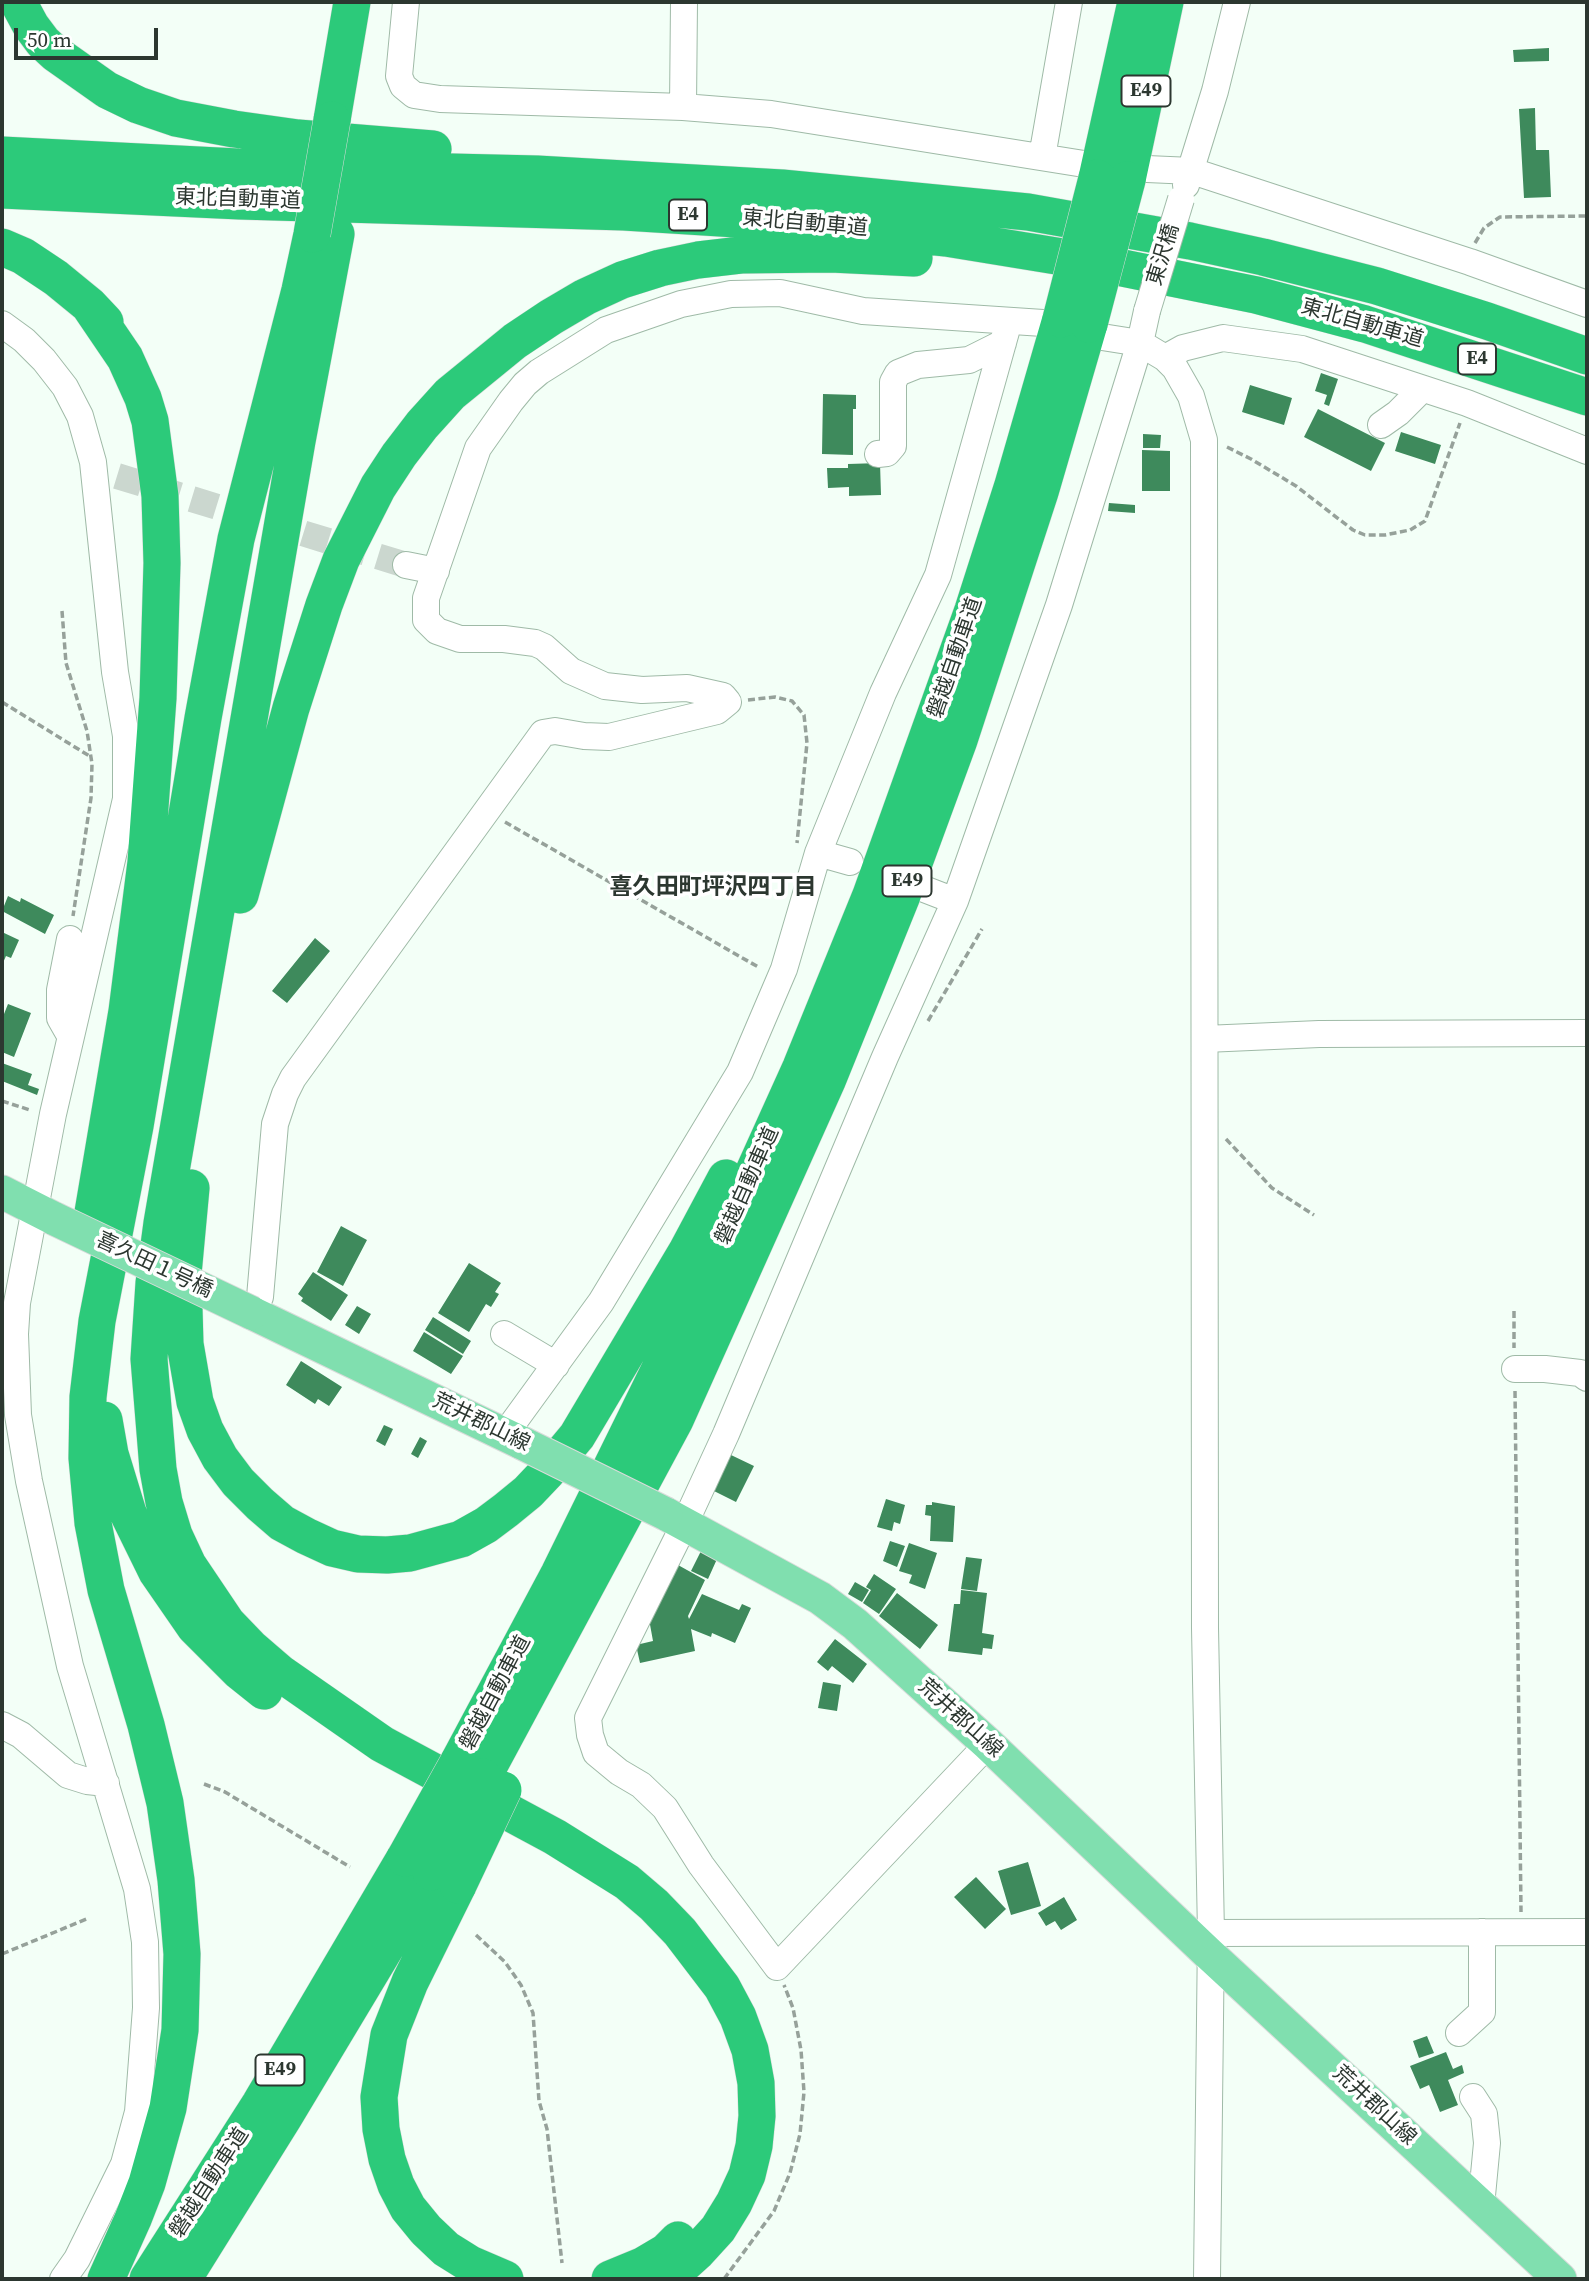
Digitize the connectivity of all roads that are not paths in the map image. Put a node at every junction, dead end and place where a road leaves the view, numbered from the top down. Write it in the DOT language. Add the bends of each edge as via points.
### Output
graph roads {
  1 [pos="18,2"];
  2 [pos="352,2"];
  3 [pos="373,2"];
  4 [pos="406,2"];
  5 [pos="684,2"];
  6 [pos="1069,2"];
  7 [pos="1136,2"];
  8 [pos="1165,2"];
  9 [pos="1237,2"];
  10 [pos="683,107"];
  11 [pos="344,120"];
  12 [pos="2,155"];
  13 [pos="1042,157"];
  14 [pos="1192,171"];
  15 [pos="1114,173"];
  16 [pos="782,188"];
  17 [pos="2,190"];
  18 [pos="324,234"];
  19 [pos="2,247"];
  20 [pos="326,290"];
  21 [pos="1587,304"];
  22 [pos="89,305"];
  23 [pos="2,324"];
  24 [pos="1365,324"];
  25 [pos="1074,326"];
  26 [pos="1006,332"];
  27 [pos="1140,343"];
  28 [pos="1587,356"];
  29 [pos="1165,358"];
  30 [pos="1422,389"];
  31 [pos="1587,397"];
  32 [pos="1381,425"];
  33 [pos="1587,451"];
  34 [pos="878,454"];
  35 [pos="93,463"];
  36 [pos="117,476"];
  37 [pos="406,565"];
  38 [pos="436,570"];
  39 [pos="931,730"];
  40 [pos="807,852"];
  41 [pos="850,862"];
  42 [pos="924,890"];
  43 [pos="240,895"];
  44 [pos="955,901"];
  45 [pos="70,939"];
  46 [pos="160,978"];
  47 [pos="1587,1033"];
  48 [pos="71,1036"];
  49 [pos="1205,1039"];
  50 [pos="194,1162"];
  51 [pos="2,1192"];
  52 [pos="46,1214"];
  53 [pos="252,1313"];
  54 [pos="97,1321"];
  55 [pos="504,1334"];
  56 [pos="556,1365"];
  57 [pos="1515,1369"];
  58 [pos="1587,1378"];
  59 [pos="514,1438"];
  60 [pos="675,1518"];
  61 [pos="2,1725"];
  62 [pos="358,1728"];
  63 [pos="988,1744"];
  64 [pos="481,1777"];
  65 [pos="106,1783"];
  66 [pos="172,1846"];
  67 [pos="431,1872"];
  68 [pos="1482,1932"];
  69 [pos="1587,1932"];
  70 [pos="1210,1943"];
  71 [pos="1459,2033"];
  72 [pos="1473,2097"];
  73 [pos="1481,2206"];
  74 [pos="63,2279"];
  75 [pos="106,2279"];
  76 [pos="148,2279"];
  77 [pos="183,2279"];
  78 [pos="505,2279"];
  79 [pos="610,2279"];
  80 [pos="661,2279"];
  81 [pos="1207,2279"];
  82 [pos="1560,2279"];
  1 -- 16 [label="highway" via="31,26 56,54 107,90 176,118 298,138 536,158"];
  2 -- 11 [label="highway"];
  3 -- 11 [label="highway"];
  4 -- 10 [label="street" via="399,76 414,95"];
  5 -- 10 [label="street"];
  6 -- 13 [label="street"];
  7 -- 15 [label="highway, 磐越自動車道 / E49"];
  8 -- 15 [label="highway, 磐越自動車道 / E49"];
  9 -- 14 [label="street, 東沢橋"];
  10 -- 13 [label="street" via="771,114"];
  11 -- 18 [label="highway"];
  12 -- 16 [label="highway, 東北自動車道 / E4" via="238,167 537,174"];
  13 -- 15 [label="street"];
  14 -- 15 [label="street"];
  14 -- 21 [label="street"];
  14 -- 27 [label="street, 東沢橋, bridge"];
  15 -- 25 [label="highway, 磐越自動車道 / E49, bridge"];
  16 -- 28 [label="highway, 東北自動車道 / E4" via="1028,212 1190,241 1377,286"];
  17 -- 24 [label="highway, 東北自動車道 / E4" via="536,208 812,224 1093,262 1256,295"];
  18 -- 20 [label="highway"];
  18 -- 46 [label="highway" via="300,290 236,539"];
  19 -- 22 [label="highway" via="23,256"];
  20 -- 43 [label="highway" via="290,599"];
  20 -- 62 [label="highway" via="162,1223 149,1359 164,1502 188,1565 227,1623 251,1648"];
  22 -- 46 [label="highway" via="125,348 153,402 173,458 179,501 181,686"];
  22 -- 66 [label="highway" via="125,358 150,421 161,505 161,631 138,937 70,1341 65,1475 71,1529 87,1597 154,1776"];
  23 -- 35 [label="street" via="44,359 65,387 80,416"];
  24 -- 31 [label="highway, 東北自動車道 / E4"];
  24 -- 43 [label="highway" via="1222,296 1027,268 831,254 752,254 698,260 622,280 585,297 514,341 450,394 378,487 341,560 320,618 275,761"];
  25 -- 26 [label="street"];
  25 -- 27 [label="street"];
  25 -- 39 [label="highway, 磐越自動車道 / E49" via="1013,485"];
  25 -- 64 [label="highway, 磐越自動車道 / E49" via="1001,615 901,898 827,1081 602,1594 530,1732"];
  26 -- 34 [label="street" via="969,360 918,365 898,373 893,382 893,446"];
  26 -- 38 [label="street" via="863,311 780,293 698,300 606,330 525,383 499,417 478,448"];
  26 -- 40 [label="street" via="938,575"];
  27 -- 29 [label="street"];
  27 -- 44 [label="street, 東沢橋" via="1059,605"];
  29 -- 30 [label="street" via="1190,345 1223,338 1259,341 1302,349"];
  29 -- 49 [label="street" via="1191,396 1203,436"];
  30 -- 32 [label="street"];
  30 -- 33 [label="street"];
  35 -- 36 [label="street"];
  35 -- 48 [label="street" via="126,736 126,799"];
  37 -- 38 [label="street"];
  38 -- 53 [label="street" via="426,598 426,620 447,636 535,643 571,671 605,686 687,688 723,696 728,702 717,711 609,737 543,733 285,1094 275,1124 260,1297"];
  39 -- 50 [label="highway" via="741,1151 687,1251 577,1436 528,1492 486,1525 461,1539 410,1553 358,1554 332,1548 282,1522 239,1482 205,1430 188,1373 183,1274"];
  39 -- 64 [label="highway, 磐越自動車道 / E49" via="801,1067 717,1253 559,1574"];
  40 -- 41 [label="street"];
  40 -- 56 [label="street" via="780,979 740,1072 608,1291"];
  42 -- 44 [label="street"];
  43 -- 50 [label="highway"];
  44 -- 60 [label="street, 東沢橋" via="726,1434"];
  45 -- 48 [label="street" via="60,990 60,1018"];
  46 -- 54 [label="highway"];
  47 -- 49 [label="street"];
  48 -- 52 [label="street" via="52,1117"];
  49 -- 70 [label="street"];
  50 -- 62 [label="highway" via="169,1337 173,1441 186,1507 210,1568 244,1622 295,1676"];
  51 -- 52 [label="main road"];
  52 -- 53 [label="main road, 喜久田１号橋, bridge"];
  52 -- 65 [label="street" via="17,1303 18,1415 70,1666"];
  53 -- 59 [label="main road, 荒井郡山線"];
  54 -- 66 [label="highway" via="87,1427 93,1523 106,1590 156,1765"];
  54 -- 79 [label="highway" via="104,1423 118,1485 157,1572 195,1627 239,1671 325,1735 390,1776 565,1870 611,1901 673,1958 705,2005 733,2083 735,2112 725,2170 685,2234 666,2252"];
  55 -- 56 [label="street"];
  56 -- 59 [label="street"];
  57 -- 58 [label="street" via="1545,1368"];
  59 -- 60 [label="main road, 荒井郡山線, bridge"];
  60 -- 63 [label="main road, 荒井郡山線" via="820,1598 855,1623"];
  60 -- 63 [label="street, 東沢橋" via="595,1700 588,1718 590,1735 596,1753 665,1808 777,1967"];
  61 -- 65 [label="street" via="21,1735 68,1775"];
  62 -- 80 [label="highway" via="555,1837 626,1882 680,1932 722,1987 750,2050 757,2094 754,2146 747,2175 718,2229 676,2271"];
  63 -- 70 [label="main road, 荒井郡山線"];
  64 -- 67 [label="highway, bridge"];
  64 -- 67 [label="highway, 磐越自動車道 / E49, bridge"];
  65 -- 74 [label="street" via="137,1889 145,1942 143,2068 138,2112 124,2164"];
  66 -- 75 [label="highway" via="182,1954 180,2030 168,2108 147,2183"];
  67 -- 76 [label="highway, 磐越自動車道 / E49" via="260,2104"];
  67 -- 77 [label="highway, 磐越自動車道 / E49"];
  67 -- 78 [label="highway" via="410,1982 389,2035 379,2097 381,2129 396,2185 426,2231 470,2264"];
  68 -- 69 [label="street"];
  68 -- 70 [label="street"];
  68 -- 71 [label="street" via="1482,2012"];
  70 -- 73 [label="main road, 荒井郡山線"];
  70 -- 81 [label="street"];
  72 -- 73 [label="street" via="1484,2114 1487,2143"];
  73 -- 82 [label="main road, 荒井郡山線"];
}
